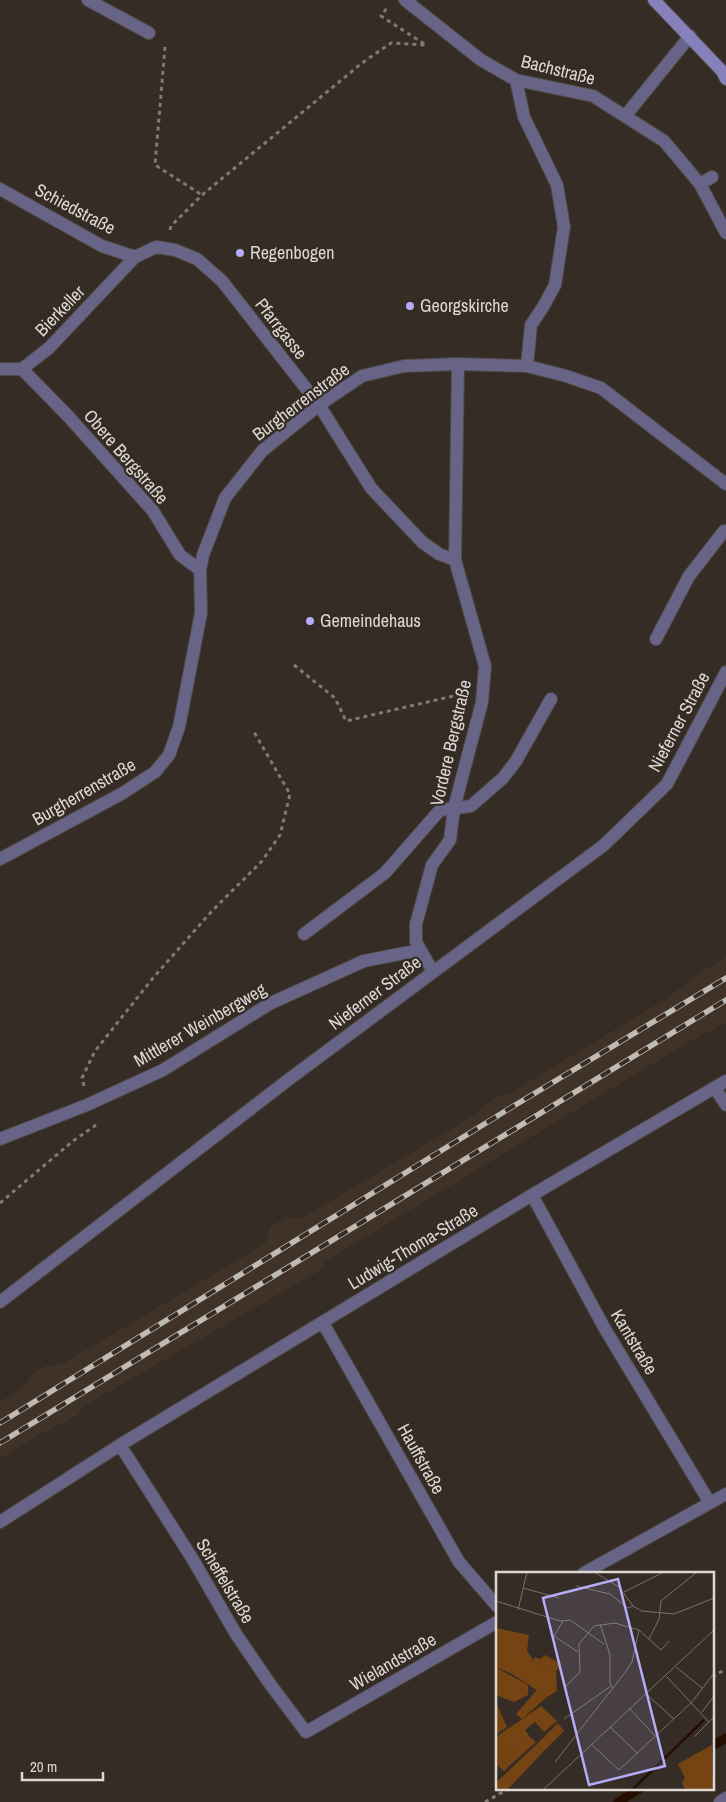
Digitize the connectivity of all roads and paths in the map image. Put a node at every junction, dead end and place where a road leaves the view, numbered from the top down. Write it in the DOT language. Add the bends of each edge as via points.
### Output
graph roads {
  1 [pos="88,0"];
  2 [pos="405,0"];
  3 [pos="654,0"];
  4 [pos="381,16"];
  5 [pos="148,33"];
  6 [pos="690,36"];
  7 [pos="726,79"];
  8 [pos="516,80"];
  9 [pos="626,115"];
  10 [pos="712,177"];
  11 [pos="700,184"];
  12 [pos="0,188"];
  13 [pos="202,195"];
  14 [pos="171,226"];
  15 [pos="726,233"];
  16 [pos="135,257"];
  17 [pos="458,364"];
  18 [pos="527,366"];
  19 [pos="0,369"];
  20 [pos="22,369"];
  21 [pos="319,405"];
  22 [pos="726,484"];
  23 [pos="726,531"];
  24 [pos="455,560"];
  25 [pos="200,570"];
  26 [pos="656,639"];
  27 [pos="294,665"];
  28 [pos="726,672"];
  29 [pos="483,689"];
  30 [pos="552,699"];
  31 [pos="254,732"];
  32 [pos="454,808"];
  33 [pos="0,859"];
  34 [pos="304,934"];
  35 [pos="420,950"];
  36 [pos="433,972"];
  37 [pos="82,1078"];
  38 [pos="726,1081"];
  39 [pos="715,1088"];
  40 [pos="726,1105"];
  41 [pos="103,1120"];
  42 [pos="0,1138"];
  43 [pos="532,1195"];
  44 [pos="0,1202"];
  45 [pos="0,1302"];
  46 [pos="323,1323"];
  47 [pos="120,1445"];
  48 [pos="726,1494"];
  49 [pos="710,1503"];
  50 [pos="0,1522"];
  51 [pos="586,1572"];
  52 [pos="496,1605"];
  53 [pos="496,1623"];
  54 [pos="726,1669"];
  55 [pos="714,1676"];
  56 [pos="306,1732"];
  57 [pos="506,1790"];
  58 [pos="726,1798"];
  59 [pos="485,1802"];
  60 [pos="720,1802"];
  1 -- 5 [label="street"];
  2 -- 8 [label="street, Bachstraße" via="481,60"];
  3 -- 6 [label="main road"];
  4 -- 13 [label="path" via="426,45 391,43 362,63"];
  5 -- 13 [label="path" via="165,44 155,165"];
  6 -- 7 [label="main road"];
  6 -- 9 [label="street"];
  8 -- 9 [label="street, Bachstraße" via="593,96"];
  8 -- 18 [label="street" via="524,117 557,185 564,227 555,285 531,325"];
  9 -- 11 [label="street, Bachstraße" via="664,141"];
  10 -- 11 [label="street"];
  11 -- 15 [label="street, Bachstraße"];
  12 -- 16 [label="street, Schiedstraße" via="102,246"];
  13 -- 14 [label="path"];
  16 -- 20 [label="street, Bierkeller" via="49,348"];
  16 -- 21 [label="street, Pfarrgasse" via="156,247 197,259 222,281"];
  17 -- 18 [label="street, Burgherrenstraße"];
  17 -- 21 [label="street, Burgherrenstraße" via="404,366 362,376"];
  17 -- 24 [label="street, Vordere Bergstraße"];
  18 -- 22 [label="street, Burgherrenstraße" via="601,388"];
  19 -- 20 [label="street"];
  20 -- 25 [label="street, Obere Bergstraße" via="153,511 180,555"];
  21 -- 24 [label="street, Pfarrgasse" via="371,488 422,542"];
  21 -- 25 [label="street, Burgherrenstraße" via="262,451 225,498"];
  23 -- 26 [label="street" via="689,576"];
  24 -- 29 [label="street, Vordere Bergstraße" via="485,666"];
  25 -- 33 [label="street, Burgherrenstraße" via="201,613 179,727 169,755 155,772 123,793"];
  27 -- 29 [label="path" via="335,698 346,721"];
  28 -- 36 [label="street, Nieferner Straße" via="667,784 604,845"];
  29 -- 32 [label="street, Vordere Bergstraße"];
  30 -- 32 [label="street" via="503,778 471,806"];
  31 -- 37 [label="path" via="290,794 280,835 262,861 212,911 153,978 95,1051"];
  32 -- 34 [label="street" via="440,810 385,873"];
  32 -- 35 [label="street, Vordere Bergstraße" via="450,840 432,865 416,924 416,942"];
  35 -- 36 [label="street, Vordere Bergstraße"];
  35 -- 42 [label="street, Mittlerer Weinbergweg" via="364,961 271,1003 162,1070 87,1105"];
  36 -- 45 [label="street, Nieferner Straße"];
  38 -- 39 [label="street, Ludwig-Thoma-Straße"];
  39 -- 40 [label="street"];
  39 -- 43 [label="street, Ludwig-Thoma-Straße"];
  41 -- 44 [label="path"];
  43 -- 46 [label="street, Ludwig-Thoma-Straße"];
  43 -- 49 [label="street, Kantstraße" via="605,1329"];
  46 -- 47 [label="street, Ludwig-Thoma-Straße"];
  46 -- 52 [label="street, Hauffstraße" via="459,1562"];
  47 -- 50 [label="street, Ludwig-Thoma-Straße"];
  47 -- 56 [label="street, Scheffelstraße" via="236,1634"];
  48 -- 49 [label="street"];
  49 -- 51 [label="street"];
  53 -- 56 [label="street, Wielandstraße"];
  54 -- 55 [label="path"];
  57 -- 59 [label="path"];
  58 -- 60 [label="street"];
}
